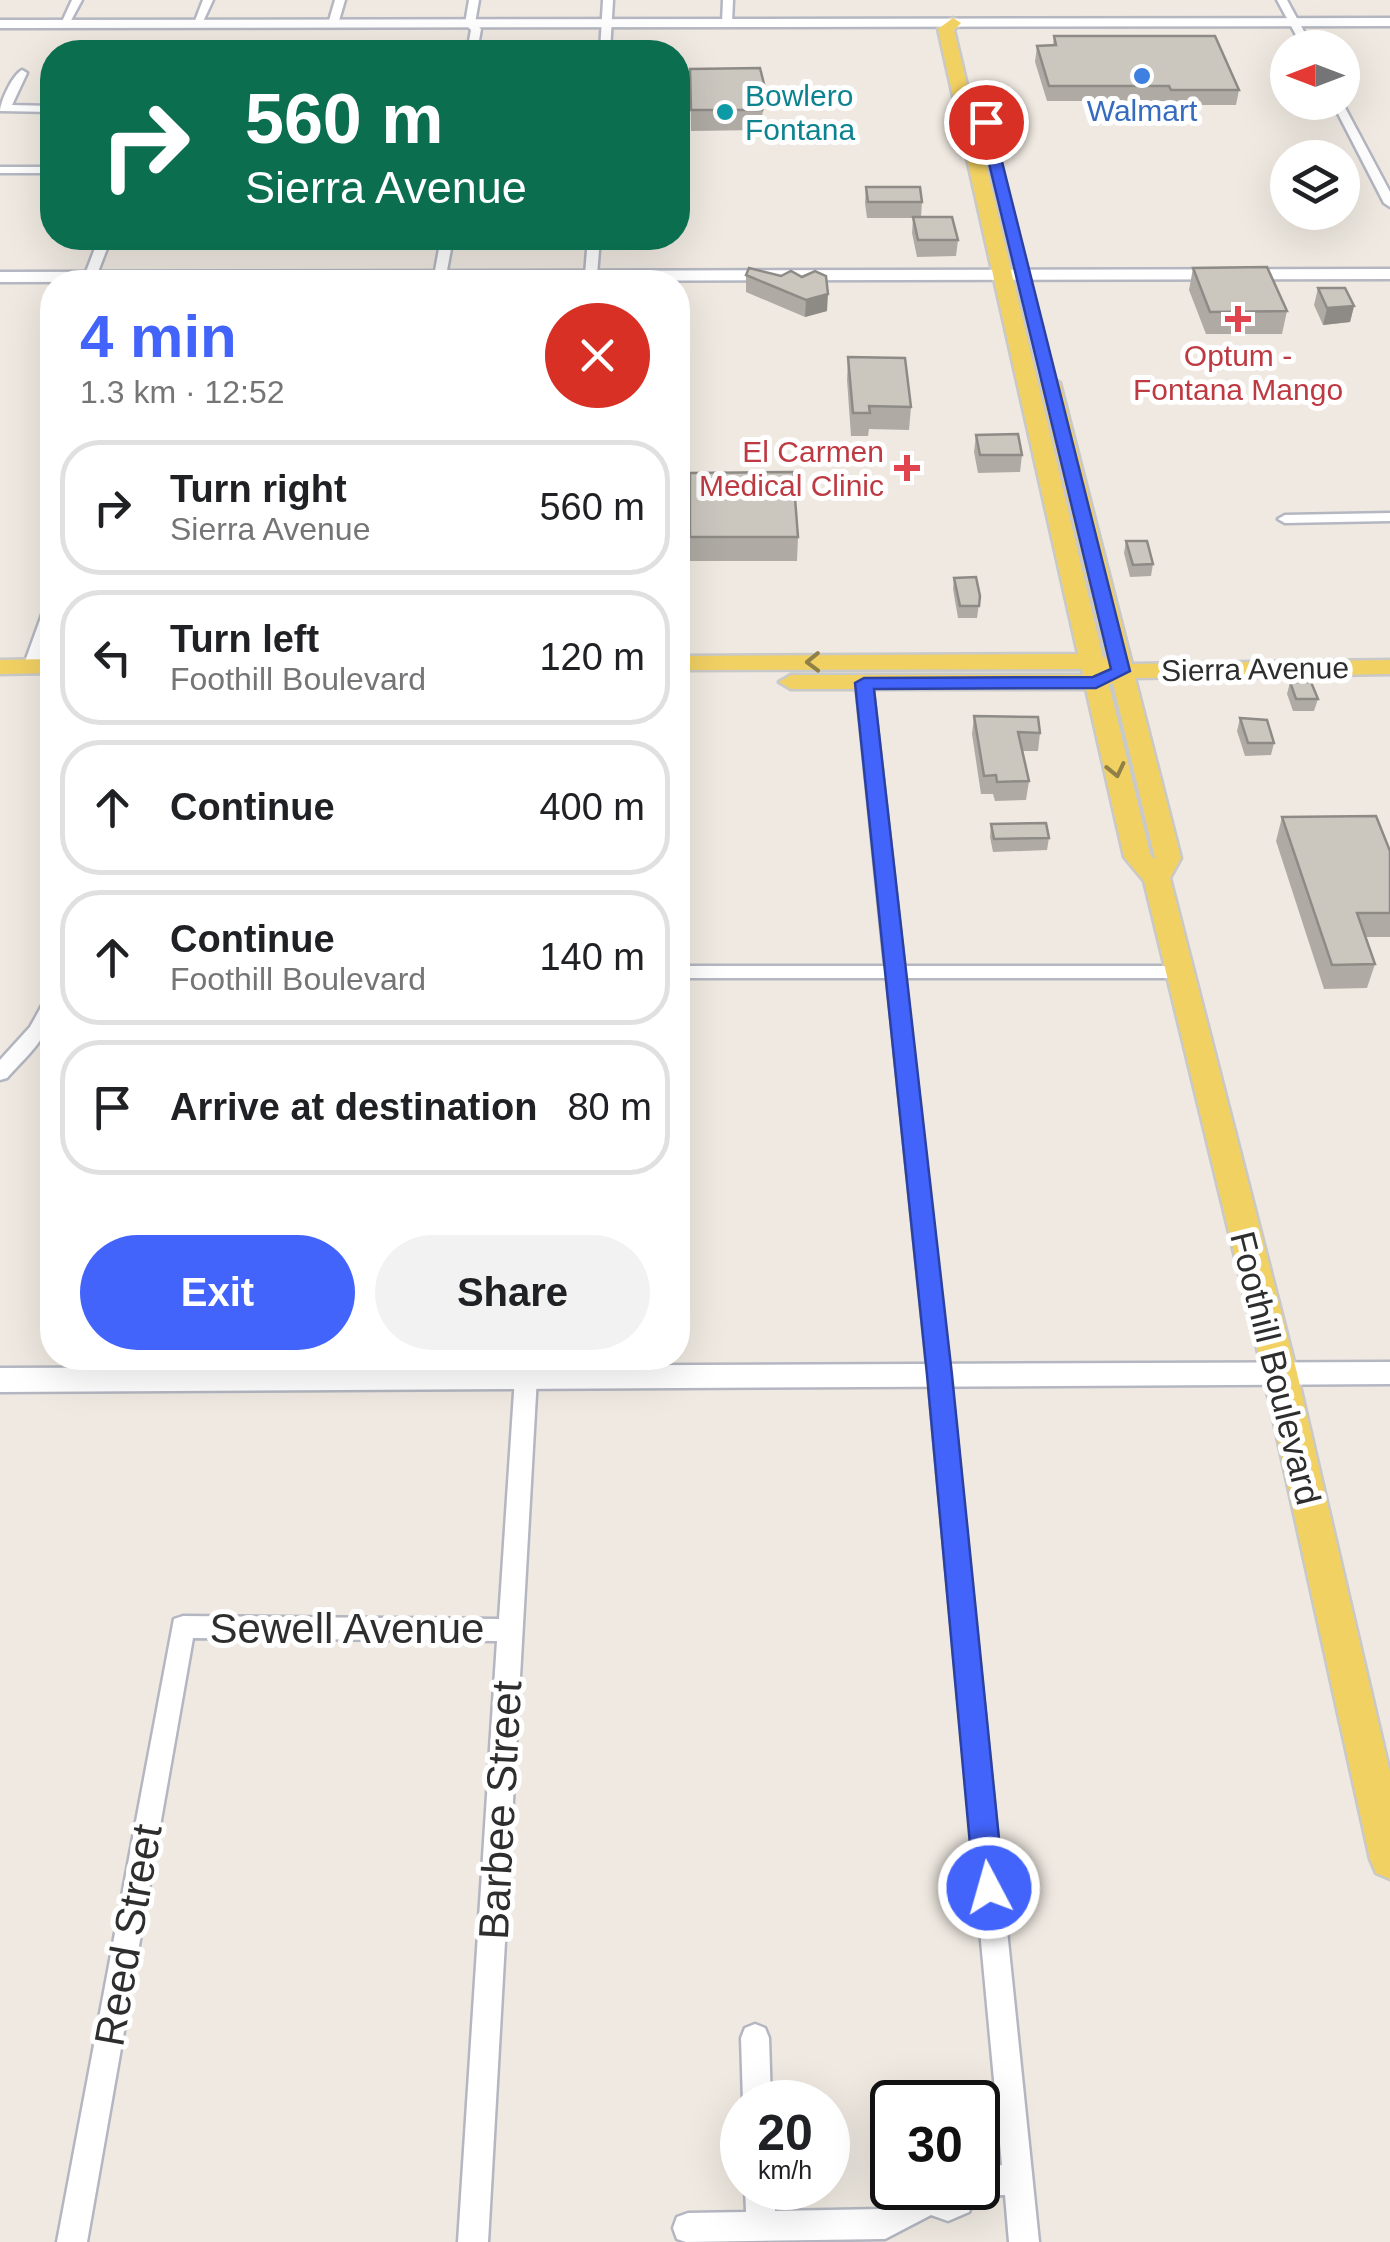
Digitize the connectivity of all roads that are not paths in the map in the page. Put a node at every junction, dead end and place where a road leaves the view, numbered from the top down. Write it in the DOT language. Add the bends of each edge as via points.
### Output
graph roads {
  1 [pos="77,0"];
  2 [pos="208,0"];
  3 [pos="340,0"];
  4 [pos="474,0"];
  5 [pos="608,0"];
  6 [pos="728,0"];
  7 [pos="1282,0"];
  8 [pos="949,3"];
  9 [pos="1390,22"];
  10 [pos="954,23"];
  11 [pos="1294,23"];
  12 [pos="0,24"];
  13 [pos="64,24"];
  14 [pos="198,24"];
  15 [pos="332,24"];
  16 [pos="470,24"];
  17 [pos="606,24"];
  18 [pos="727,24"];
  19 [pos="1298,30"];
  20 [pos="474,40"];
  21 [pos="605,40"];
  22 [pos="22,72"];
  23 [pos="2,108"];
  24 [pos="40,109"];
  25 [pos="1347,120"];
  26 [pos="983,150"];
  27 [pos="0,170"];
  28 [pos="40,170"];
  29 [pos="1390,202"];
  30 [pos="1013,274"];
  31 [pos="1390,274"];
  32 [pos="690,276"];
  33 [pos="0,277"];
  34 [pos="40,277"];
  35 [pos="1390,517"];
  36 [pos="1285,519"];
  37 [pos="690,663"];
  38 [pos="0,667"];
  39 [pos="40,667"];
  40 [pos="1390,667"];
  41 [pos="1103,672"];
  42 [pos="690,680"];
  43 [pos="40,683"];
  44 [pos="864,683"];
  45 [pos="0,684"];
  46 [pos="690,972"];
  47 [pos="895,972"];
  48 [pos="1180,972"];
  49 [pos="40,1026"];
  50 [pos="0,1074"];
  51 [pos="690,1368"];
  52 [pos="282,1370"];
  53 [pos="380,1370"];
  54 [pos="606,1370"];
  55 [pos="1280,1373"];
  56 [pos="1390,1373"];
  57 [pos="939,1375"];
  58 [pos="526,1377"];
  59 [pos="0,1380"];
  60 [pos="183,1627"];
  61 [pos="511,1630"];
  62 [pos="1390,1859"];
  63 [pos="755,2038"];
  64 [pos="756,2080"];
  65 [pos="1018,2179"];
  66 [pos="1000,2180"];
  67 [pos="761,2210"];
  68 [pos="905,2210"];
  69 [pos="762,2226"];
  70 [pos="688,2228"];
  71 [pos="72,2242"];
  72 [pos="474,2242"];
  73 [pos="1024,2242"];
  1 -- 13 [label="street"];
  2 -- 14 [label="street"];
  3 -- 15 [label="street"];
  4 -- 16 [label="street"];
  5 -- 17 [label="street"];
  6 -- 18 [label="street"];
  7 -- 11 [label="street"];
  8 -- 10 [label="main road, Foothill Boulevard"];
  9 -- 11 [label="street"];
  10 -- 11 [label="street"];
  10 -- 18 [label="street"];
  10 -- 26 [label="main road, Foothill Boulevard" via="946,29"];
  11 -- 19 [label="street"];
  12 -- 13 [label="street"];
  13 -- 14 [label="street"];
  14 -- 15 [label="street"];
  15 -- 16 [label="street"];
  16 -- 17 [label="street"];
  16 -- 20 [label="street"];
  17 -- 18 [label="street"];
  17 -- 21 [label="street"];
  22 -- 23 [label="street"];
  23 -- 24 [label="street"];
  25 -- 29 [label="street"];
  26 -- 30 [label="main road, Foothill Boulevard"];
  26 -- 30 [label="main road, Foothill Boulevard" via="998,175"];
  27 -- 28 [label="street"];
  30 -- 31 [label="street"];
  30 -- 32 [label="street"];
  30 -- 41 [label="main road, Foothill Boulevard"];
  30 -- 41 [label="main road, Foothill Boulevard"];
  33 -- 34 [label="street"];
  35 -- 36 [label="street"];
  41 -- 37 [label="main road, Sierra Avenue, one-way"];
  38 -- 39 [label="main road"];
  40 -- 41 [label="main road, Sierra Avenue"];
  41 -- 44 [label="main road, Sierra Avenue"];
  41 -- 48 [label="main road, Foothill Boulevard" via="1168,858 1157,878"];
  42 -- 44 [label="main road, Sierra Avenue"];
  43 -- 45 [label="main road"];
  44 -- 47 [label="street"];
  46 -- 47 [label="street"];
  47 -- 48 [label="street"];
  47 -- 57 [label="street"];
  48 -- 55 [label="main road, Foothill Boulevard"];
  49 -- 50 [label="street"];
  51 -- 57 [label="street"];
  52 -- 59 [label="street"];
  53 -- 58 [label="street"];
  54 -- 58 [label="street"];
  55 -- 56 [label="street"];
  55 -- 57 [label="street"];
  55 -- 62 [label="main road, Foothill Boulevard"];
  57 -- 65 [label="street"];
  58 -- 61 [label="street, Barbee Street"];
  60 -- 61 [label="street, Sewell Avenue"];
  60 -- 71 [label="street, Reed Street"];
  61 -- 72 [label="street, Barbee Street"];
  63 -- 64 [label="street"];
  65 -- 66 [label="street"];
  65 -- 73 [label="street"];
  67 -- 69 [label="street"];
  68 -- 69 [label="street" via="885,2224"];
  69 -- 70 [label="street"];
}
